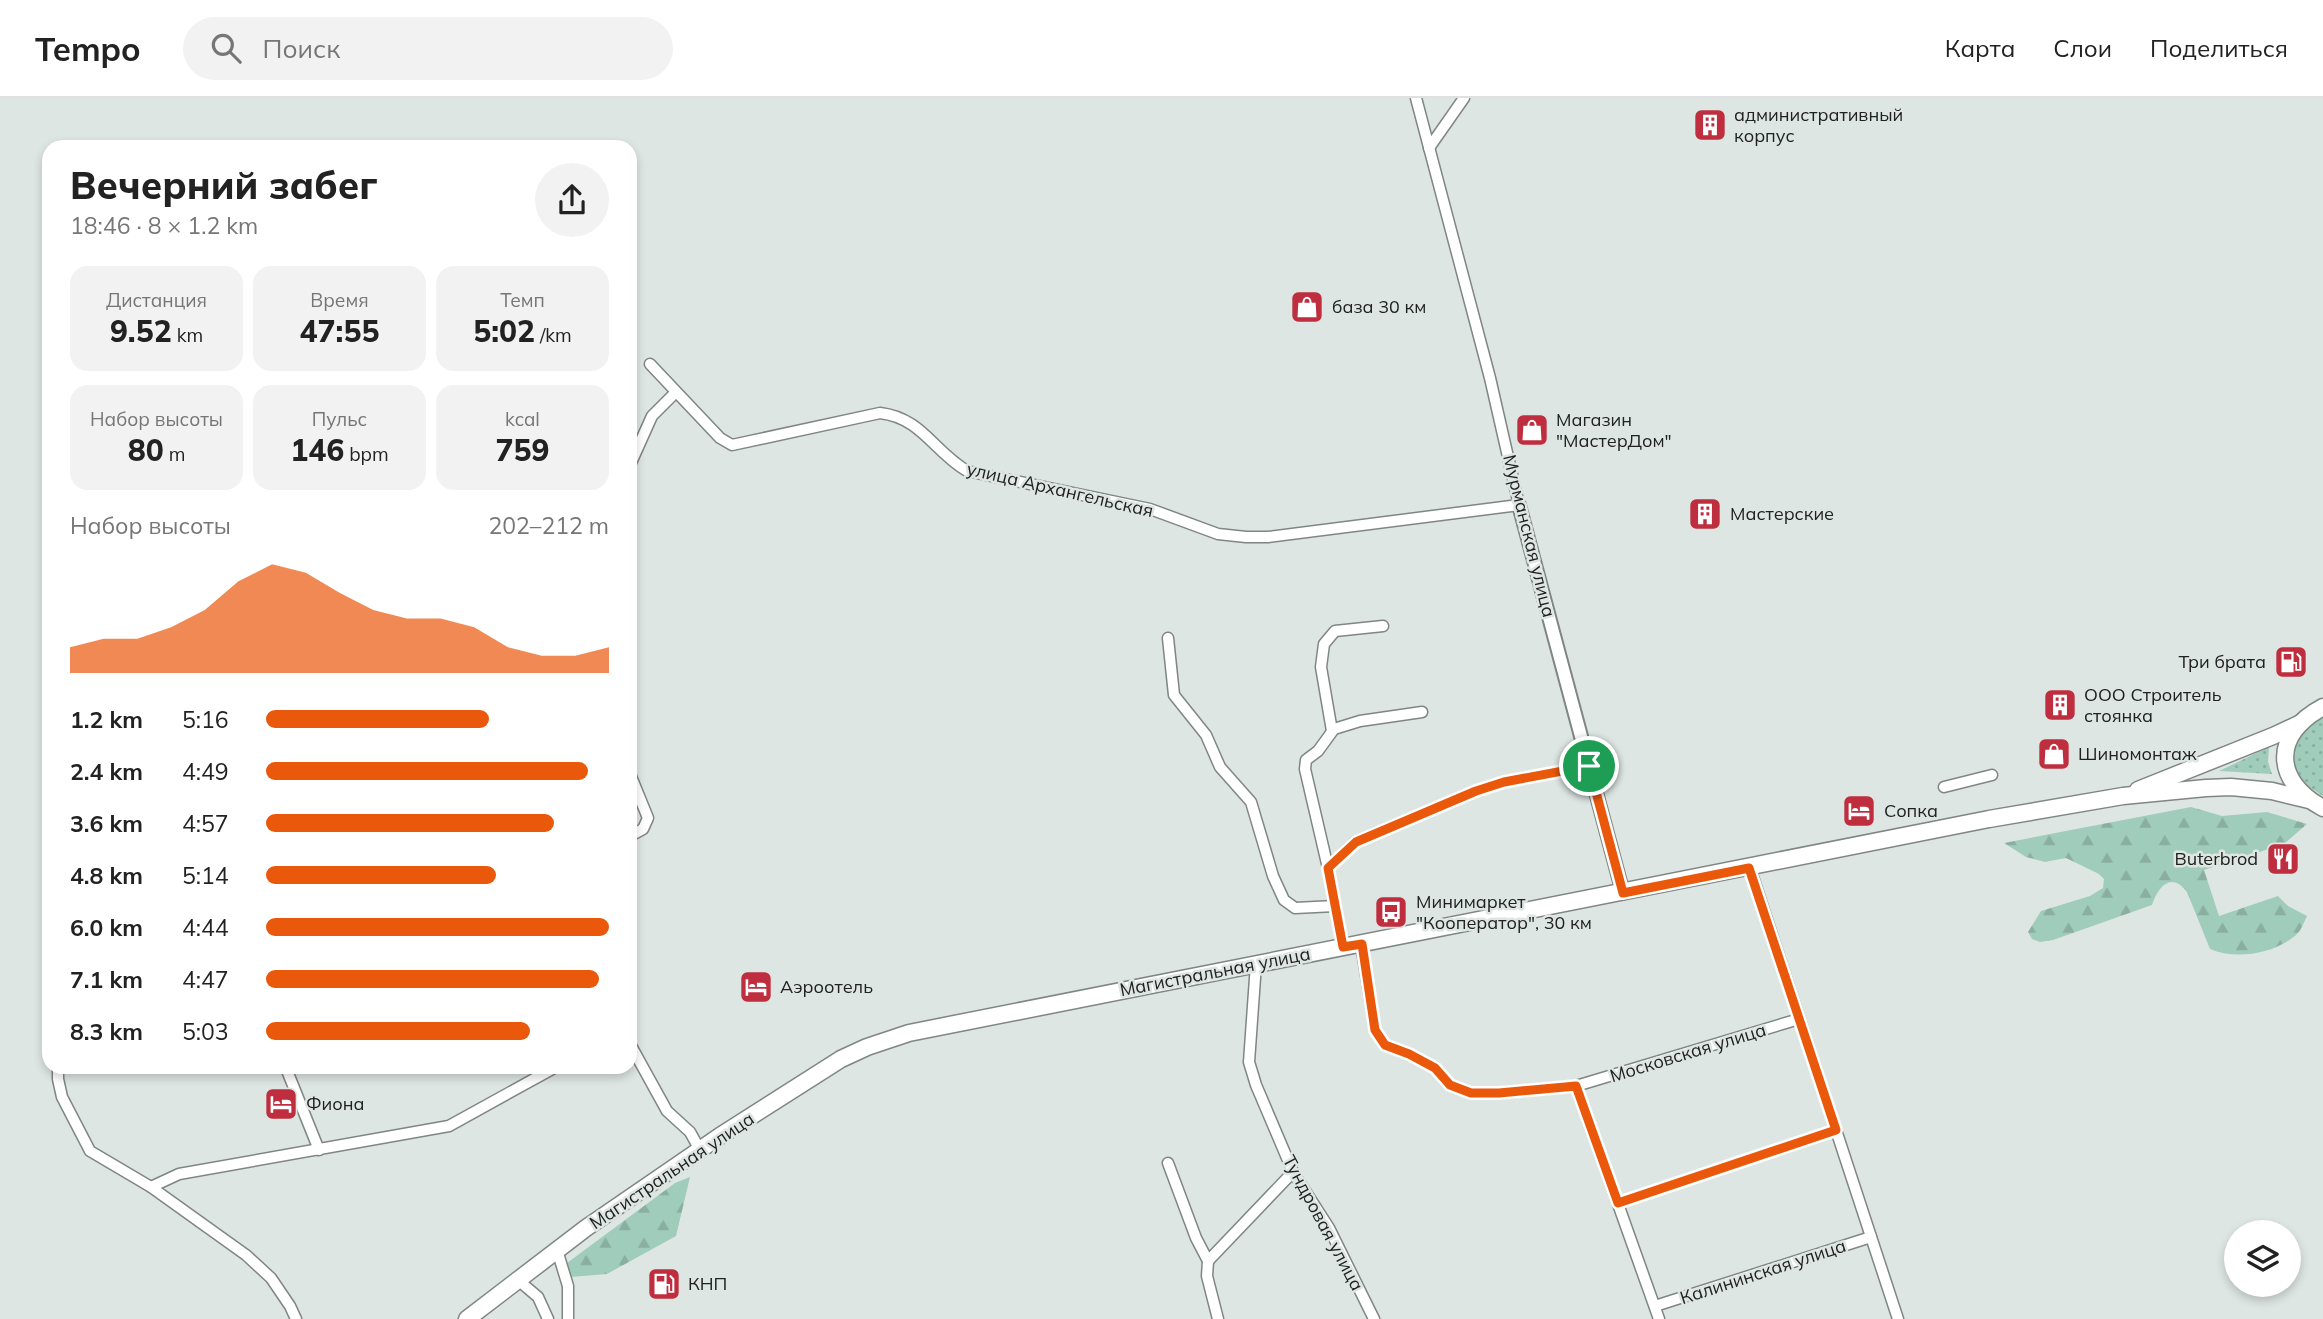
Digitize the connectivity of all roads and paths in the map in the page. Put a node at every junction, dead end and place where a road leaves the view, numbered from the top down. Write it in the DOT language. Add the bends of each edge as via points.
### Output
graph roads {
  1 [pos="1416,98"];
  2 [pos="1464,98"];
  3 [pos="1429,148"];
  4 [pos="650,364"];
  5 [pos="676,393"];
  6 [pos="637,449"];
  7 [pos="1520,505"];
  8 [pos="1383,626"];
  9 [pos="1168,638"];
  10 [pos="2323,708"];
  11 [pos="1422,712"];
  12 [pos="2301,723"];
  13 [pos="1332,731"];
  14 [pos="1589,766"];
  15 [pos="1992,775"];
  16 [pos="1944,787"];
  17 [pos="637,791"];
  18 [pos="2123,796"];
  19 [pos="2316,804"];
  20 [pos="637,832"];
  21 [pos="1328,868"];
  22 [pos="1749,868"];
  23 [pos="1623,893"];
  24 [pos="1335,906"];
  25 [pos="1362,944"];
  26 [pos="1343,947"];
  27 [pos="1256,964"];
  28 [pos="1799,1019"];
  29 [pos="637,1057"];
  30 [pos="58,1074"];
  31 [pos="288,1074"];
  32 [pos="543,1074"];
  33 [pos="1576,1086"];
  34 [pos="1836,1130"];
  35 [pos="318,1150"];
  36 [pos="700,1150"];
  37 [pos="1168,1163"];
  38 [pos="1293,1172"];
  39 [pos="151,1187"];
  40 [pos="1618,1203"];
  41 [pos="1871,1237"];
  42 [pos="557,1250"];
  43 [pos="1208,1261"];
  44 [pos="517,1280"];
  45 [pos="1655,1306"];
  46 [pos="296,1319"];
  47 [pos="467,1319"];
  48 [pos="548,1319"];
  49 [pos="568,1319"];
  50 [pos="1218,1319"];
  51 [pos="1374,1319"];
  52 [pos="1659,1319"];
  53 [pos="1898,1319"];
  1 -- 3 [label="street, Мурманская улица"];
  2 -- 3 [label="street"];
  3 -- 7 [label="street, Мурманская улица"];
  4 -- 5 [label="street, улица Архангельская"];
  5 -- 6 [label="street" via="652,416"];
  5 -- 7 [label="street, улица Архангельская" via="720,438 732,444 880,413 895,415 913,423 967,471 1150,509 1219,534 1268,537"];
  7 -- 14 [label="street, Мурманская улица"];
  8 -- 13 [label="street" via="1335,631 1324,644 1321,667"];
  9 -- 24 [label="street" via="1174,695 1206,735 1220,767 1251,802 1284,900 1295,908"];
  10 -- 12 [label="main road, Магистральная улица"];
  11 -- 13 [label="street" via="1360,721"];
  12 -- 18 [label="main road, Магистральная улица"];
  12 -- 19 [label="main road" via="2288,741 2285,767 2292,781"];
  13 -- 21 [label="street" via="1306,760 1305,769"];
  14 -- 21 [label="street" via="1476,791 1356,842"];
  14 -- 23 [label="street, Мурманская улица"];
  15 -- 16 [label="street"];
  17 -- 20 [label="street" via="648,818"];
  18 -- 19 [label="main road, Магистральная улица" via="2231,786 2272,791"];
  18 -- 22 [label="main road, Магистральная улица"];
  21 -- 24 [label="street"];
  22 -- 23 [label="main road, Магистральная улица"];
  22 -- 28 [label="street"];
  23 -- 25 [label="main road, Магистральная улица"];
  24 -- 26 [label="street"];
  25 -- 26 [label="main road, Магистральная улица"];
  25 -- 33 [label="street, Московская улица" via="1375,1030 1385,1045 1435,1068 1450,1085 1471,1093"];
  26 -- 27 [label="main road, Магистральная улица"];
  27 -- 36 [label="main road, Магистральная улица" via="896,1037 841,1059"];
  27 -- 38 [label="street, Тундровая улица" via="1249,1062"];
  28 -- 33 [label="street, Московская улица"];
  28 -- 34 [label="street"];
  29 -- 36 [label="street" via="667,1111 690,1132"];
  30 -- 39 [label="street" via="62,1097 90,1151"];
  31 -- 35 [label="street"];
  32 -- 35 [label="street" via="449,1126"];
  33 -- 40 [label="street"];
  34 -- 40 [label="street"];
  34 -- 41 [label="street"];
  35 -- 39 [label="street" via="179,1174"];
  36 -- 42 [label="main road, Магистральная улица"];
  37 -- 43 [label="street"];
  38 -- 43 [label="street"];
  38 -- 51 [label="street, Тундровая улица" via="1329,1228"];
  39 -- 46 [label="street" via="246,1255 271,1278"];
  40 -- 45 [label="street"];
  41 -- 45 [label="street, Калининская улица"];
  41 -- 53 [label="street"];
  42 -- 44 [label="main road, Магистральная улица"];
  42 -- 49 [label="street" via="568,1286"];
  43 -- 50 [label="street" via="1207,1276"];
  44 -- 47 [label="main road, Магистральная улица"];
  44 -- 48 [label="street" via="538,1297"];
  45 -- 52 [label="street"];
}
